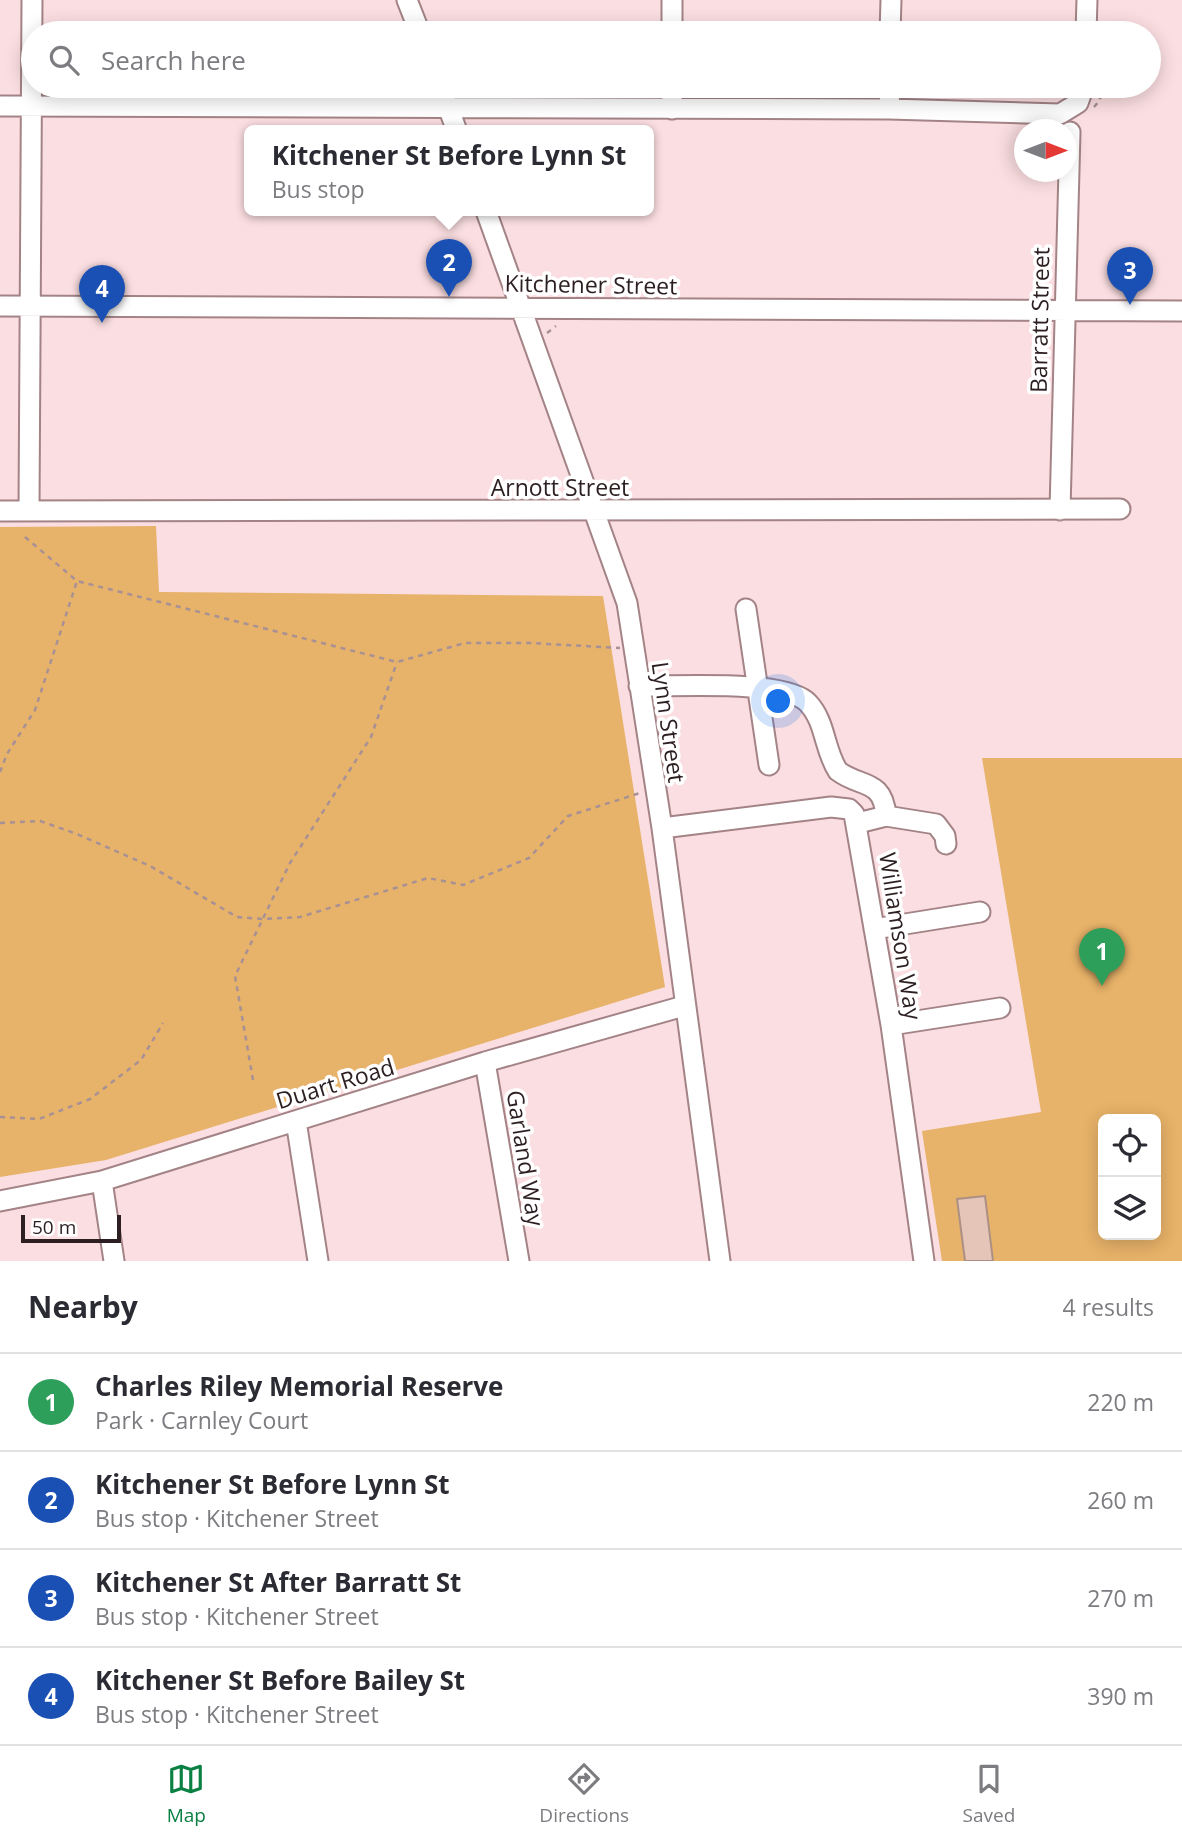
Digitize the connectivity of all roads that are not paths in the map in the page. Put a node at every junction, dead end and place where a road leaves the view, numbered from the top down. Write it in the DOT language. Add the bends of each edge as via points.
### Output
graph roads {
  1 [pos="32,0"];
  2 [pos="407,0"];
  3 [pos="672,0"];
  4 [pos="891,0"];
  5 [pos="1087,0"];
  6 [pos="32,21"];
  7 [pos="415,21"];
  8 [pos="672,21"];
  9 [pos="890,21"];
  10 [pos="1086,21"];
  11 [pos="32,98"];
  12 [pos="445,98"];
  13 [pos="672,98"];
  14 [pos="890,98"];
  15 [pos="1077,98"];
  16 [pos="0,106"];
  17 [pos="32,106"];
  18 [pos="448,107"];
  19 [pos="672,109"];
  20 [pos="890,109"];
  21 [pos="455,125"];
  22 [pos="1068,182"];
  23 [pos="488,216"];
  24 [pos="0,306"];
  25 [pos="30,310"];
  26 [pos="1182,311"];
  27 [pos="522,314"];
  28 [pos="0,316"];
  29 [pos="1063,316"];
  30 [pos="1182,323"];
  31 [pos="1120,509"];
  32 [pos="1060,510"];
  33 [pos="0,511"];
  34 [pos="29,511"];
  35 [pos="595,511"];
  36 [pos="746,609"];
  37 [pos="639,685"];
  38 [pos="758,687"];
  39 [pos="769,765"];
  40 [pos="886,816"];
  41 [pos="858,823"];
  42 [pos="662,828"];
  43 [pos="946,845"];
  44 [pos="980,912"];
  45 [pos="874,929"];
  46 [pos="684,1006"];
  47 [pos="1000,1008"];
  48 [pos="891,1025"];
  49 [pos="485,1062"];
  50 [pos="296,1121"];
  51 [pos="102,1181"];
  52 [pos="0,1201"];
  53 [pos="114,1261"];
  54 [pos="318,1261"];
  55 [pos="519,1261"];
  56 [pos="720,1261"];
  57 [pos="924,1261"];
  1 -- 6 [label="street"];
  2 -- 7 [label="street"];
  3 -- 8 [label="street"];
  4 -- 9 [label="street"];
  5 -- 10 [label="street"];
  11 -- 17 [label="street"];
  12 -- 18 [label="street"];
  13 -- 19 [label="street"];
  14 -- 20 [label="street"];
  15 -- 20 [label="street" via="1060,114"];
  16 -- 17 [label="street"];
  17 -- 18 [label="street"];
  17 -- 25 [label="street"];
  18 -- 19 [label="street"];
  18 -- 21 [label="street"];
  19 -- 20 [label="street"];
  22 -- 29 [label="street, Barratt Street"];
  23 -- 27 [label="street, Lynn Street"];
  24 -- 25 [label="street, Kitchener Street"];
  25 -- 27 [label="street, Kitchener Street"];
  25 -- 28 [label="street, Kitchener Street"];
  25 -- 34 [label="street"];
  26 -- 29 [label="street, Kitchener Street"];
  27 -- 29 [label="street, Kitchener Street"];
  27 -- 35 [label="street, Lynn Street"];
  29 -- 30 [label="street, Kitchener Street"];
  29 -- 32 [label="street, Barratt Street"];
  31 -- 32 [label="street, Arnott Street"];
  32 -- 35 [label="street, Arnott Street"];
  33 -- 34 [label="street, Arnott Street"];
  34 -- 35 [label="street, Arnott Street"];
  35 -- 37 [label="street, Lynn Street" via="627,603"];
  36 -- 38 [label="street"];
  37 -- 38 [label="street"];
  37 -- 42 [label="street, Lynn Street"];
  38 -- 39 [label="street"];
  38 -- 40 [label="street" via="788,691 808,702 822,725 838,771 874,787"];
  40 -- 41 [label="street"];
  40 -- 43 [label="street" via="936,824"];
  41 -- 42 [label="street" via="849,809 831,807"];
  41 -- 45 [label="street, Williamson Way"];
  42 -- 46 [label="street, Lynn Street"];
  44 -- 45 [label="street"];
  45 -- 48 [label="street, Williamson Way"];
  46 -- 49 [label="street, Duart Road"];
  46 -- 56 [label="street, Lynn Street"];
  47 -- 48 [label="street"];
  48 -- 57 [label="street, Williamson Way"];
  49 -- 50 [label="street, Duart Road"];
  49 -- 55 [label="street, Garland Way"];
  50 -- 51 [label="street, Duart Road"];
  50 -- 54 [label="street"];
  51 -- 52 [label="street, Duart Road"];
  51 -- 53 [label="street"];
}
